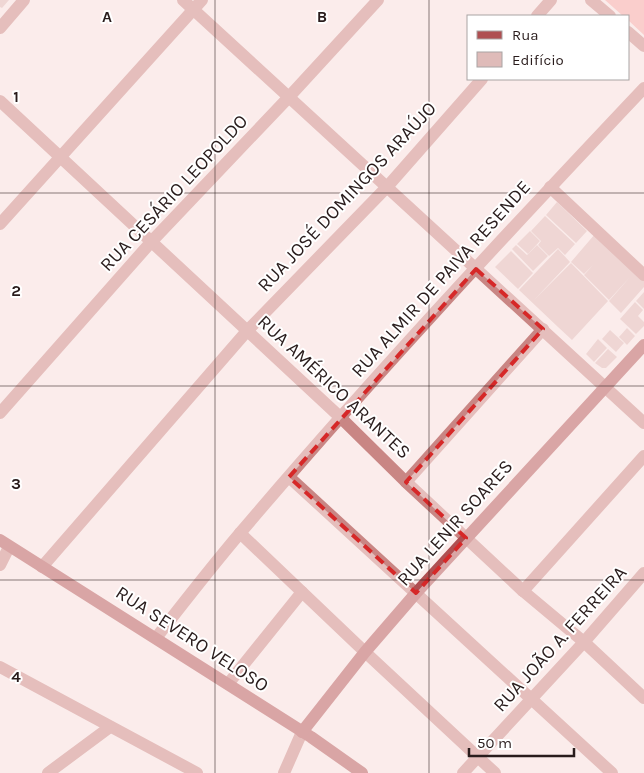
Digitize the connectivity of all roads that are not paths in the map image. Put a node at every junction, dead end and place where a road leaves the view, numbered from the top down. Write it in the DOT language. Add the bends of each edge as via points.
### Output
graph roads {
  1 [pos="24,0"];
  2 [pos="183,0"];
  3 [pos="202,0"];
  4 [pos="378,0"];
  5 [pos="551,0"];
  6 [pos="591,0"];
  7 [pos="193,10"];
  8 [pos="538,15"];
  9 [pos="609,15"];
  10 [pos="0,28"];
  11 [pos="629,33"];
  12 [pos="644,46"];
  13 [pos="481,80"];
  14 [pos="644,88"];
  15 [pos="288,98"];
  16 [pos="0,101"];
  17 [pos="60,157"];
  18 [pos="387,187"];
  19 [pos="550,187"];
  20 [pos="0,224"];
  21 [pos="152,241"];
  22 [pos="476,269"];
  23 [pos="644,275"];
  24 [pos="543,329"];
  25 [pos="247,331"];
  26 [pos="644,346"];
  27 [pos="605,387"];
  28 [pos="0,413"];
  29 [pos="340,417"];
  30 [pos="644,423"];
  31 [pos="644,456"];
  32 [pos="289,477"];
  33 [pos="406,482"];
  34 [pos="240,533"];
  35 [pos="466,538"];
  36 [pos="5,543"];
  37 [pos="0,565"];
  38 [pos="42,567"];
  39 [pos="644,573"];
  40 [pos="523,590"];
  41 [pos="302,592"];
  42 [pos="416,593"];
  43 [pos="156,638"];
  44 [pos="584,642"];
  45 [pos="365,652"];
  46 [pos="1,670"];
  47 [pos="228,684"];
  48 [pos="642,691"];
  49 [pos="531,700"];
  50 [pos="110,727"];
  51 [pos="302,732"];
  52 [pos="478,757"];
  53 [pos="48,773"];
  54 [pos="197,773"];
  55 [pos="284,773"];
  56 [pos="362,773"];
  57 [pos="463,773"];
  58 [pos="496,773"];
  59 [pos="612,773"];
  1 -- 10 [label="street"];
  2 -- 7 [label="street"];
  3 -- 7 [label="street"];
  4 -- 15 [label="street, RUA CESÁRIO LEOPOLDO"];
  5 -- 8 [label="street"];
  6 -- 9 [label="street"];
  7 -- 15 [label="street"];
  7 -- 17 [label="street"];
  11 -- 12 [label="street"];
  13 -- 18 [label="street, RUA JOSÉ DOMINGOS ARAÚJO"];
  14 -- 19 [label="street, RUA ALMIR DE PAIVA RESENDE"];
  15 -- 18 [label="street"];
  15 -- 21 [label="street, RUA CESÁRIO LEOPOLDO"];
  16 -- 17 [label="street, RUA AMÉRICO ARANTES"];
  17 -- 20 [label="street"];
  17 -- 21 [label="street, RUA AMÉRICO ARANTES"];
  18 -- 22 [label="street"];
  18 -- 25 [label="street, RUA JOSÉ DOMINGOS ARAÚJO"];
  19 -- 22 [label="street, RUA ALMIR DE PAIVA RESENDE"];
  19 -- 23 [label="street"];
  21 -- 25 [label="street, RUA AMÉRICO ARANTES"];
  21 -- 28 [label="street, RUA CESÁRIO LEOPOLDO"];
  22 -- 24 [label="street"];
  22 -- 29 [label="street, RUA ALMIR DE PAIVA RESENDE"];
  24 -- 27 [label="street"];
  24 -- 33 [label="street"];
  25 -- 29 [label="street, RUA AMÉRICO ARANTES"];
  25 -- 38 [label="street, RUA JOSÉ DOMINGOS ARAÚJO"];
  26 -- 27 [label="street, RUA LENIR SOARES"];
  27 -- 30 [label="street"];
  27 -- 35 [label="street, RUA LENIR SOARES"];
  29 -- 32 [label="street, RUA ALMIR DE PAIVA RESENDE"];
  29 -- 33 [label="street, RUA AMÉRICO ARANTES"];
  31 -- 40 [label="street"];
  32 -- 34 [label="street, RUA ALMIR DE PAIVA RESENDE"];
  32 -- 42 [label="street"];
  33 -- 35 [label="street, RUA AMÉRICO ARANTES"];
  34 -- 41 [label="street"];
  34 -- 43 [label="street, RUA ALMIR DE PAIVA RESENDE"];
  35 -- 40 [label="street, RUA AMÉRICO ARANTES"];
  35 -- 42 [label="street, RUA LENIR SOARES"];
  36 -- 37 [label="street"];
  36 -- 38 [label="street, RUA SEVERO VELOSO"];
  38 -- 43 [label="street, RUA SEVERO VELOSO"];
  39 -- 44 [label="street, RUA JOÃO A. FERREIRA"];
  40 -- 44 [label="street, RUA AMÉRICO ARANTES"];
  41 -- 45 [label="street"];
  41 -- 47 [label="street"];
  42 -- 45 [label="street, RUA LENIR SOARES"];
  42 -- 49 [label="street"];
  43 -- 47 [label="street, RUA SEVERO VELOSO"];
  44 -- 48 [label="street, RUA AMÉRICO ARANTES"];
  44 -- 49 [label="street, RUA JOÃO A. FERREIRA"];
  45 -- 51 [label="street, RUA LENIR SOARES"];
  45 -- 52 [label="street"];
  46 -- 50 [label="street"];
  47 -- 51 [label="street, RUA SEVERO VELOSO"];
  49 -- 52 [label="street, RUA JOÃO A. FERREIRA"];
  49 -- 59 [label="street"];
  50 -- 53 [label="street"];
  50 -- 54 [label="street"];
  51 -- 55 [label="street"];
  51 -- 56 [label="street, RUA SEVERO VELOSO"];
  52 -- 57 [label="street, RUA JOÃO A. FERREIRA"];
  52 -- 58 [label="street"];
}
